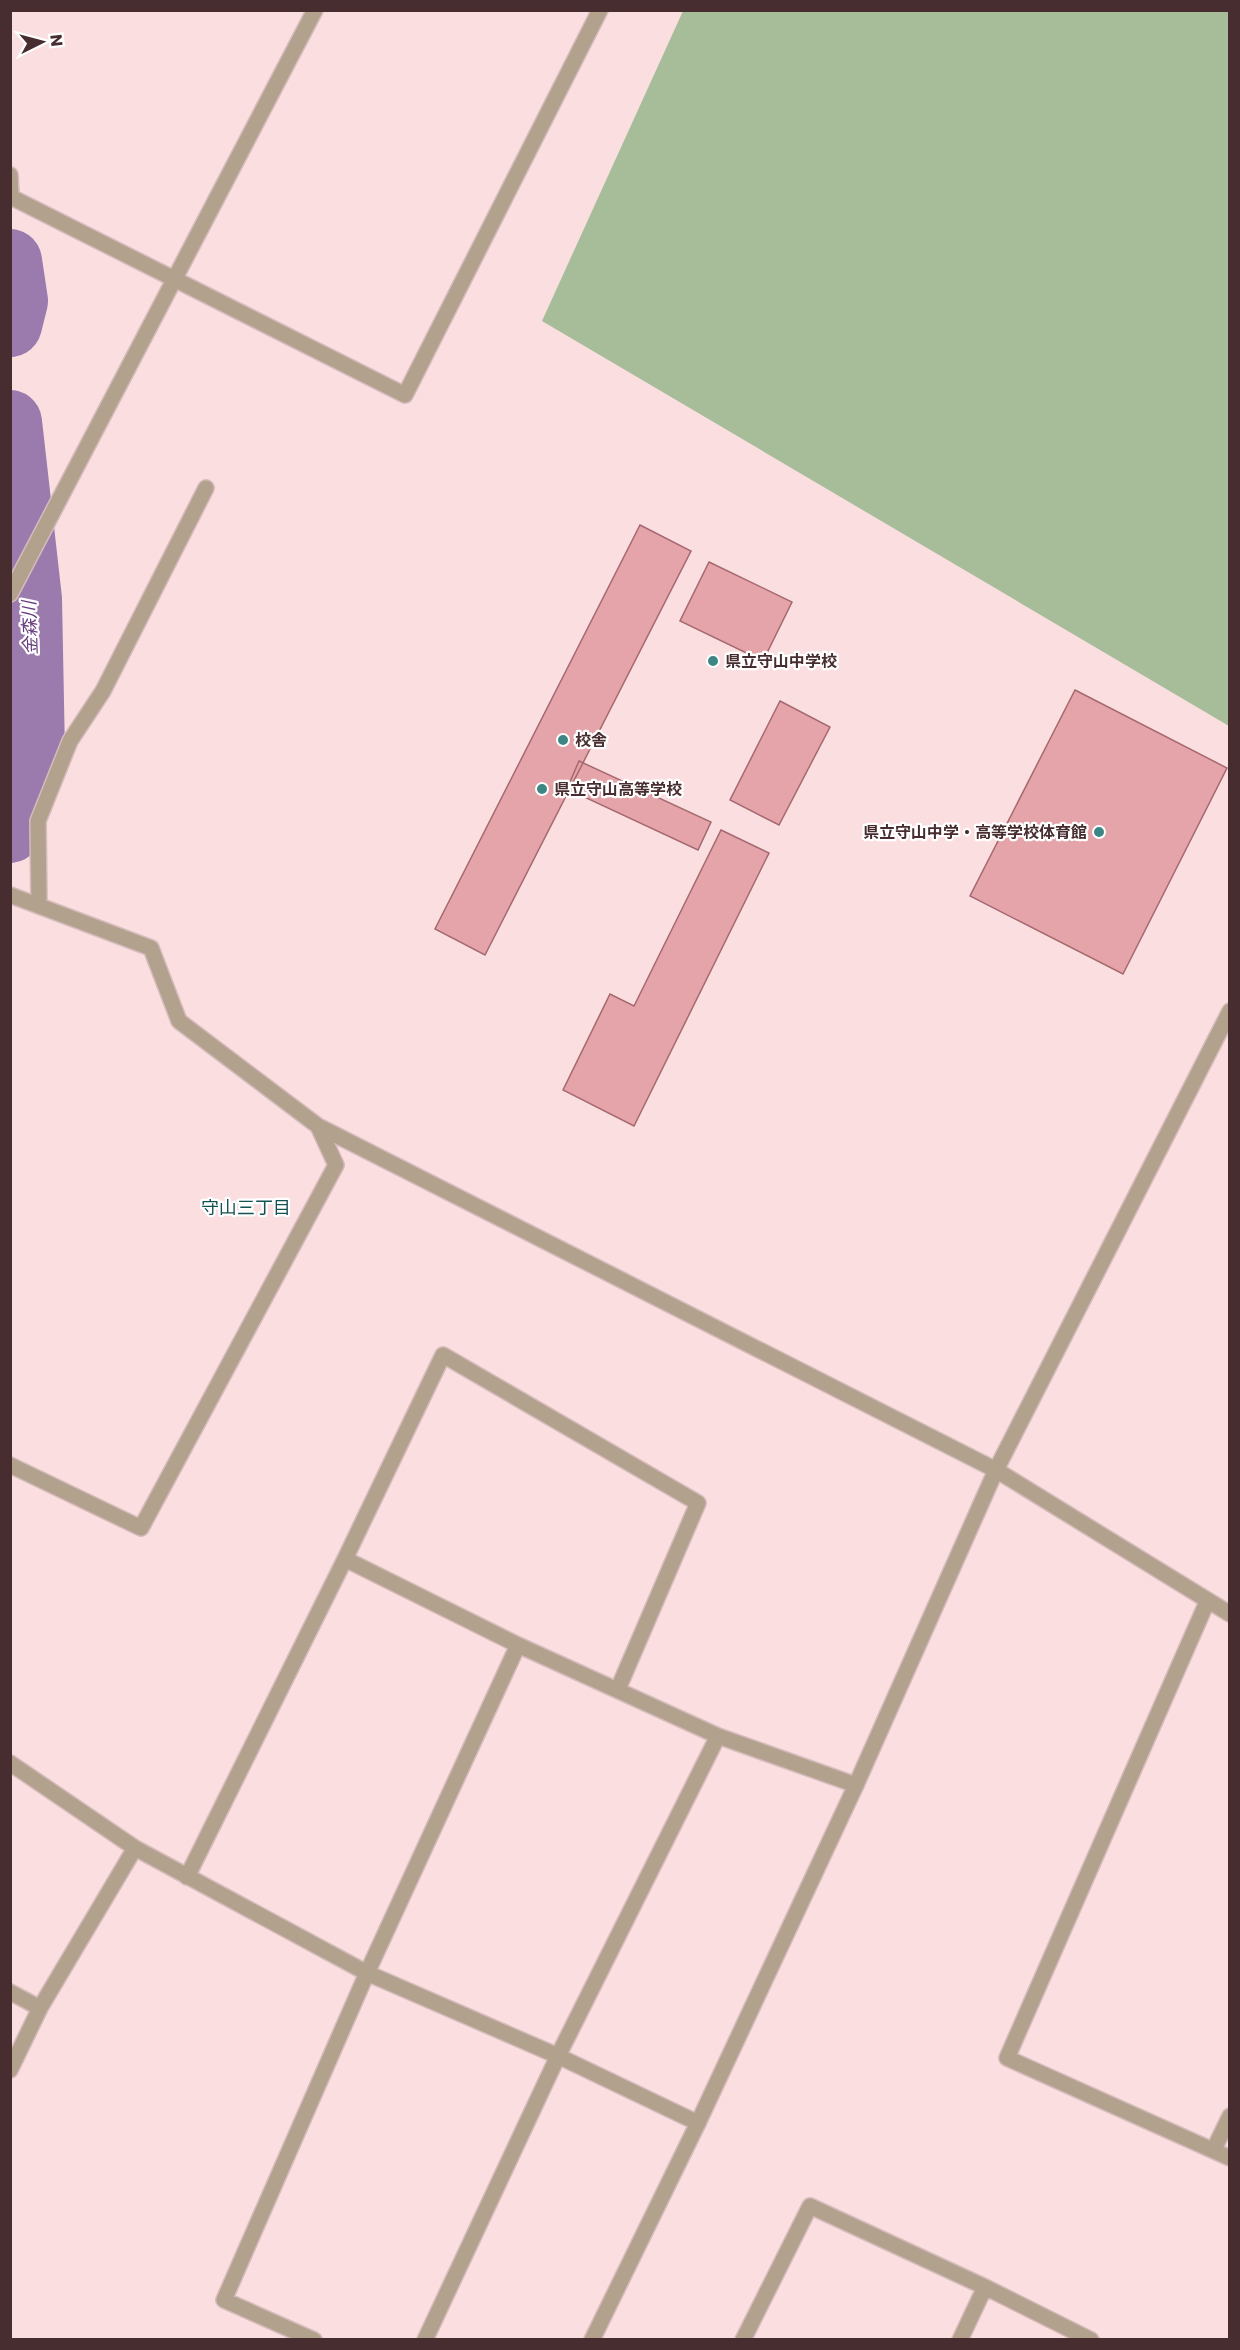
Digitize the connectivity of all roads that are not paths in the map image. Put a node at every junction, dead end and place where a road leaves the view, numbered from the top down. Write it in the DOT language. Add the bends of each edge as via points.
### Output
graph roads {
  1 [pos="315,10"];
  2 [pos="600,10"];
  3 [pos="10,176"];
  4 [pos="174,278"];
  5 [pos="206,488"];
  6 [pos="10,594"];
  7 [pos="10,895"];
  8 [pos="39,906"];
  9 [pos="1230,1011"];
  10 [pos="318,1126"];
  11 [pos="10,1465"];
  12 [pos="996,1470"];
  13 [pos="345,1559"];
  14 [pos="1207,1602"];
  15 [pos="1230,1614"];
  16 [pos="518,1645"];
  17 [pos="618,1689"];
  18 [pos="718,1736"];
  19 [pos="10,1763"];
  20 [pos="856,1785"];
  21 [pos="135,1848"];
  22 [pos="187,1877"];
  23 [pos="367,1973"];
  24 [pos="10,1992"];
  25 [pos="40,2008"];
  26 [pos="558,2056"];
  27 [pos="10,2070"];
  28 [pos="1230,2116"];
  29 [pos="698,2123"];
  30 [pos="1214,2149"];
  31 [pos="1230,2157"];
  32 [pos="985,2287"];
  33 [pos="314,2340"];
  34 [pos="425,2340"];
  35 [pos="592,2340"];
  36 [pos="743,2340"];
  37 [pos="960,2340"];
  38 [pos="1091,2340"];
  1 -- 4 [label="street"];
  2 -- 4 [label="street" via="405,395"];
  3 -- 4 [label="street" via="11,197"];
  4 -- 6 [label="street"];
  5 -- 8 [label="street" via="103,691 70,741 38,821"];
  7 -- 8 [label="street"];
  8 -- 10 [label="street" via="151,948 179,1021"];
  9 -- 12 [label="street"];
  10 -- 11 [label="street" via="336,1165 141,1528"];
  10 -- 12 [label="street"];
  12 -- 14 [label="street"];
  12 -- 20 [label="street"];
  13 -- 16 [label="street"];
  13 -- 17 [label="street" via="443,1355 698,1503"];
  13 -- 22 [label="street"];
  14 -- 15 [label="street"];
  14 -- 30 [label="street" via="1007,2058"];
  16 -- 17 [label="street"];
  16 -- 23 [label="street"];
  17 -- 18 [label="street"];
  18 -- 20 [label="street"];
  18 -- 26 [label="street"];
  19 -- 21 [label="street"];
  20 -- 29 [label="street"];
  21 -- 22 [label="street"];
  21 -- 25 [label="street"];
  22 -- 23 [label="street"];
  23 -- 26 [label="street"];
  23 -- 33 [label="street" via="224,2300"];
  24 -- 25 [label="street"];
  25 -- 27 [label="street"];
  26 -- 29 [label="street"];
  26 -- 34 [label="street"];
  28 -- 30 [label="street"];
  29 -- 35 [label="street"];
  30 -- 31 [label="street"];
  32 -- 36 [label="street" via="810,2206"];
  32 -- 37 [label="street"];
  32 -- 38 [label="street"];
}
